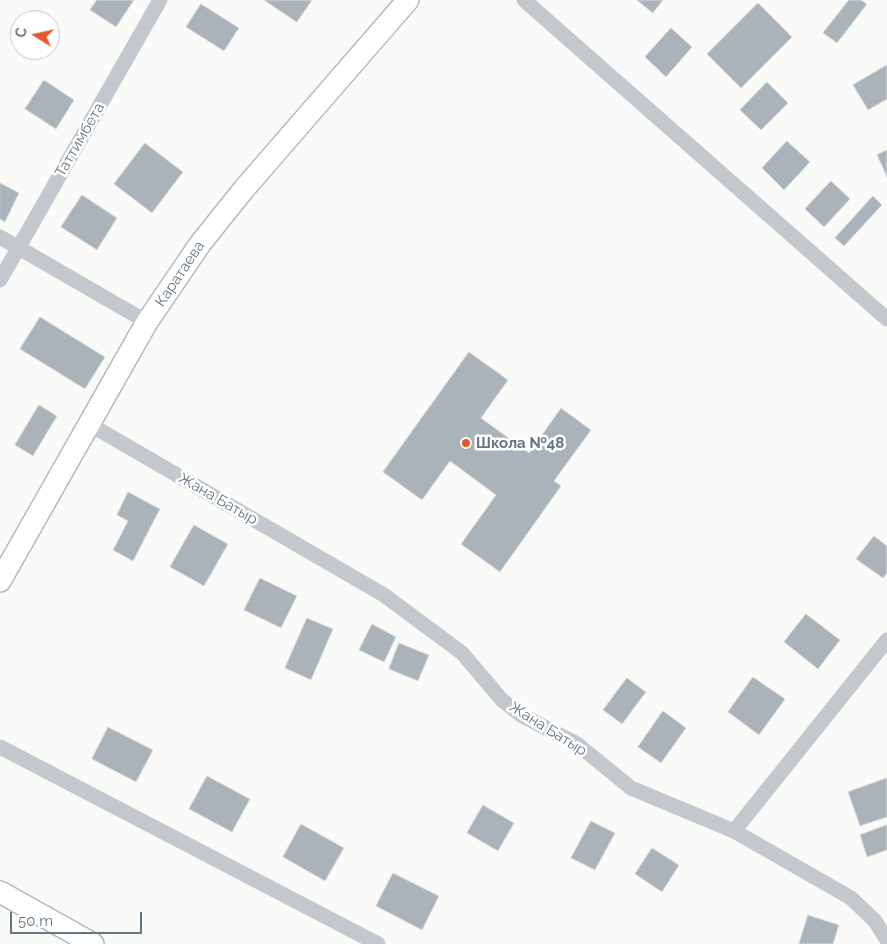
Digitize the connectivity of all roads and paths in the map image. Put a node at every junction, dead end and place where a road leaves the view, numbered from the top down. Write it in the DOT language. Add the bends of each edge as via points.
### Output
graph roads {
  1 [pos="160,0"];
  2 [pos="408,0"];
  3 [pos="524,0"];
  4 [pos="0,237"];
  5 [pos="18,248"];
  6 [pos="0,280"];
  7 [pos="887,319"];
  8 [pos="147,322"];
  9 [pos="89,424"];
  10 [pos="0,580"];
  11 [pos="887,640"];
  12 [pos="0,747"];
  13 [pos="734,831"];
  14 [pos="0,892"];
  15 [pos="887,940"];
  16 [pos="94,944"];
  17 [pos="378,944"];
  1 -- 5 [label="street, Таттимбета"];
  2 -- 8 [label="street, Каратаева" via="244,188 200,244"];
  3 -- 7 [label="street"];
  4 -- 5 [label="street"];
  5 -- 6 [label="street, Таттимбета"];
  5 -- 8 [label="street"];
  8 -- 9 [label="street, Каратаева"];
  9 -- 10 [label="street, Каратаева"];
  9 -- 13 [label="street, Жана Батыр" via="384,595 462,653 502,700 521,715 577,744 631,788"];
  11 -- 13 [label="street"];
  12 -- 17 [label="street"];
  13 -- 15 [label="street, Жана Батыр" via="851,898 875,921"];
  14 -- 16 [label="street"];
}
